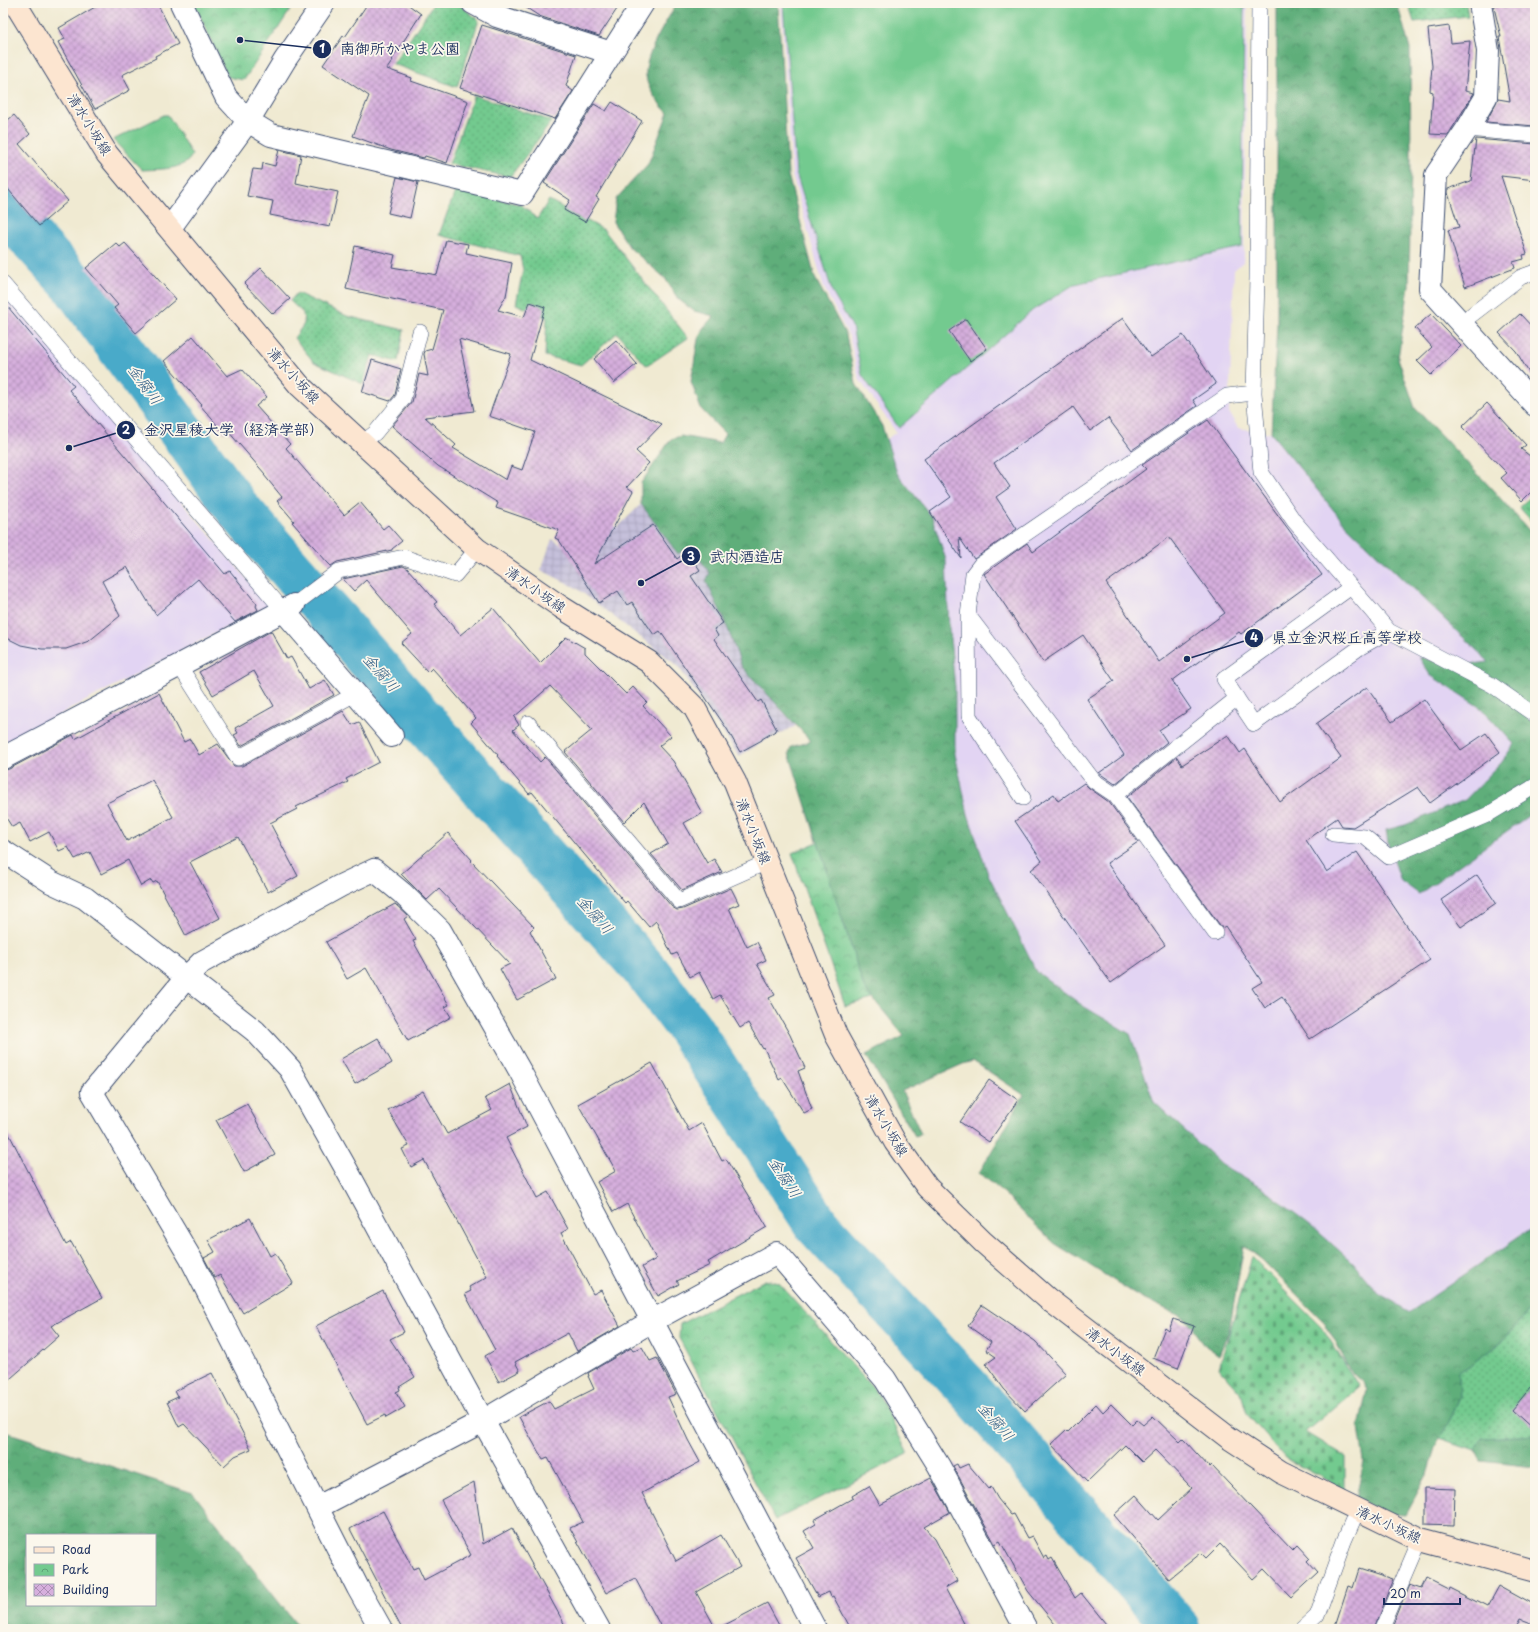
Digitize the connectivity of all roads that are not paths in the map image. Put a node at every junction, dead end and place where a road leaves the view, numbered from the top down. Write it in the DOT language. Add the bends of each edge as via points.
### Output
graph roads {
  1 [pos="15,3"];
  2 [pos="181,3"];
  3 [pos="324,3"];
  4 [pos="473,3"];
  5 [pos="643,3"];
  6 [pos="1259,3"];
  7 [pos="1480,3"];
  8 [pos="611,53"];
  9 [pos="248,121"];
  10 [pos="1467,129"];
  11 [pos="1535,135"];
  12 [pos="170,228"];
  13 [pos="1535,272"];
  14 [pos="3,284"];
  15 [pos="1461,323"];
  16 [pos="420,332"];
  17 [pos="1254,393"];
  18 [pos="1535,405"];
  19 [pos="362,443"];
  20 [pos="477,549"];
  21 [pos="1351,587"];
  22 [pos="289,608"];
  23 [pos="968,615"];
  24 [pos="1389,631"];
  25 [pos="179,665"];
  26 [pos="355,694"];
  27 [pos="1237,698"];
  28 [pos="1535,714"];
  29 [pos="528,723"];
  30 [pos="392,736"];
  31 [pos="3,758"];
  32 [pos="1535,786"];
  33 [pos="1115,795"];
  34 [pos="1024,798"];
  35 [pos="1333,834"];
  36 [pos="3,851"];
  37 [pos="767,862"];
  38 [pos="1215,933"];
  39 [pos="186,978"];
  40 [pos="652,1321"];
  41 [pos="483,1421"];
  42 [pos="318,1507"];
  43 [pos="1358,1509"];
  44 [pos="1420,1540"];
  45 [pos="1535,1571"];
  46 [pos="381,1629"];
  47 [pos="599,1629"];
  48 [pos="815,1629"];
  49 [pos="1026,1629"];
  50 [pos="1303,1629"];
  51 [pos="1382,1629"];
  1 -- 12 [label="main road, 清水小坂線" via="107,154"];
  2 -- 9 [label="street" via="226,97"];
  3 -- 9 [label="street"];
  4 -- 8 [label="street" via="497,16"];
  5 -- 8 [label="street"];
  6 -- 17 [label="lane"];
  7 -- 10 [label="street" via="1488,51 1486,98"];
  8 -- 9 [label="street" via="522,194 271,135"];
  9 -- 12 [label="street"];
  10 -- 11 [label="lane"];
  10 -- 15 [label="street" via="1436,175 1430,274 1430,289"];
  12 -- 19 [label="main road, 清水小坂線" via="300,386"];
  13 -- 15 [label="lane" via="1521,276"];
  14 -- 22 [label="lane"];
  15 -- 18 [label="street"];
  16 -- 19 [label="lane" via="403,399 375,433"];
  17 -- 21 [label="lane" via="1260,472 1294,521"];
  17 -- 23 [label="lane" via="1227,396 980,565 973,574"];
  19 -- 20 [label="main road, 清水小坂線"];
  20 -- 22 [label="lane" via="455,574 404,557 339,571"];
  20 -- 37 [label="main road, 清水小坂線" via="561,607 648,662 694,707 735,782"];
  21 -- 24 [label="lane"];
  21 -- 27 [label="lane" via="1224,679"];
  22 -- 25 [label="street"];
  22 -- 26 [label="street"];
  23 -- 33 [label="lane" via="1094,781"];
  23 -- 34 [label="lane" via="969,716"];
  24 -- 27 [label="lane" via="1359,648 1254,724"];
  24 -- 28 [label="lane" via="1492,684"];
  25 -- 26 [label="lane" via="238,758"];
  25 -- 31 [label="street"];
  26 -- 30 [label="street"];
  27 -- 33 [label="lane"];
  29 -- 37 [label="lane" via="679,902"];
  32 -- 35 [label="lane" via="1487,815 1389,857 1365,837"];
  33 -- 38 [label="lane"];
  36 -- 39 [label="street" via="51,882 85,898"];
  37 -- 43 [label="main road, 清水小坂線" via="836,1036 895,1142 927,1187 1048,1299 1229,1438 1281,1472"];
  39 -- 40 [label="street" via="202,962 374,870 440,930 520,1071"];
  39 -- 41 [label="street" via="255,1031 290,1069"];
  39 -- 42 [label="street" via="92,1092 191,1258"];
  40 -- 41 [label="street"];
  40 -- 48 [label="street"];
  40 -- 49 [label="street" via="777,1253 885,1379 939,1466"];
  41 -- 42 [label="street"];
  41 -- 47 [label="street"];
  42 -- 46 [label="street"];
  43 -- 44 [label="main road, 清水小坂線"];
  43 -- 50 [label="lane" via="1317,1616"];
  44 -- 45 [label="main road, 清水小坂線"];
  44 -- 51 [label="lane"];
}
